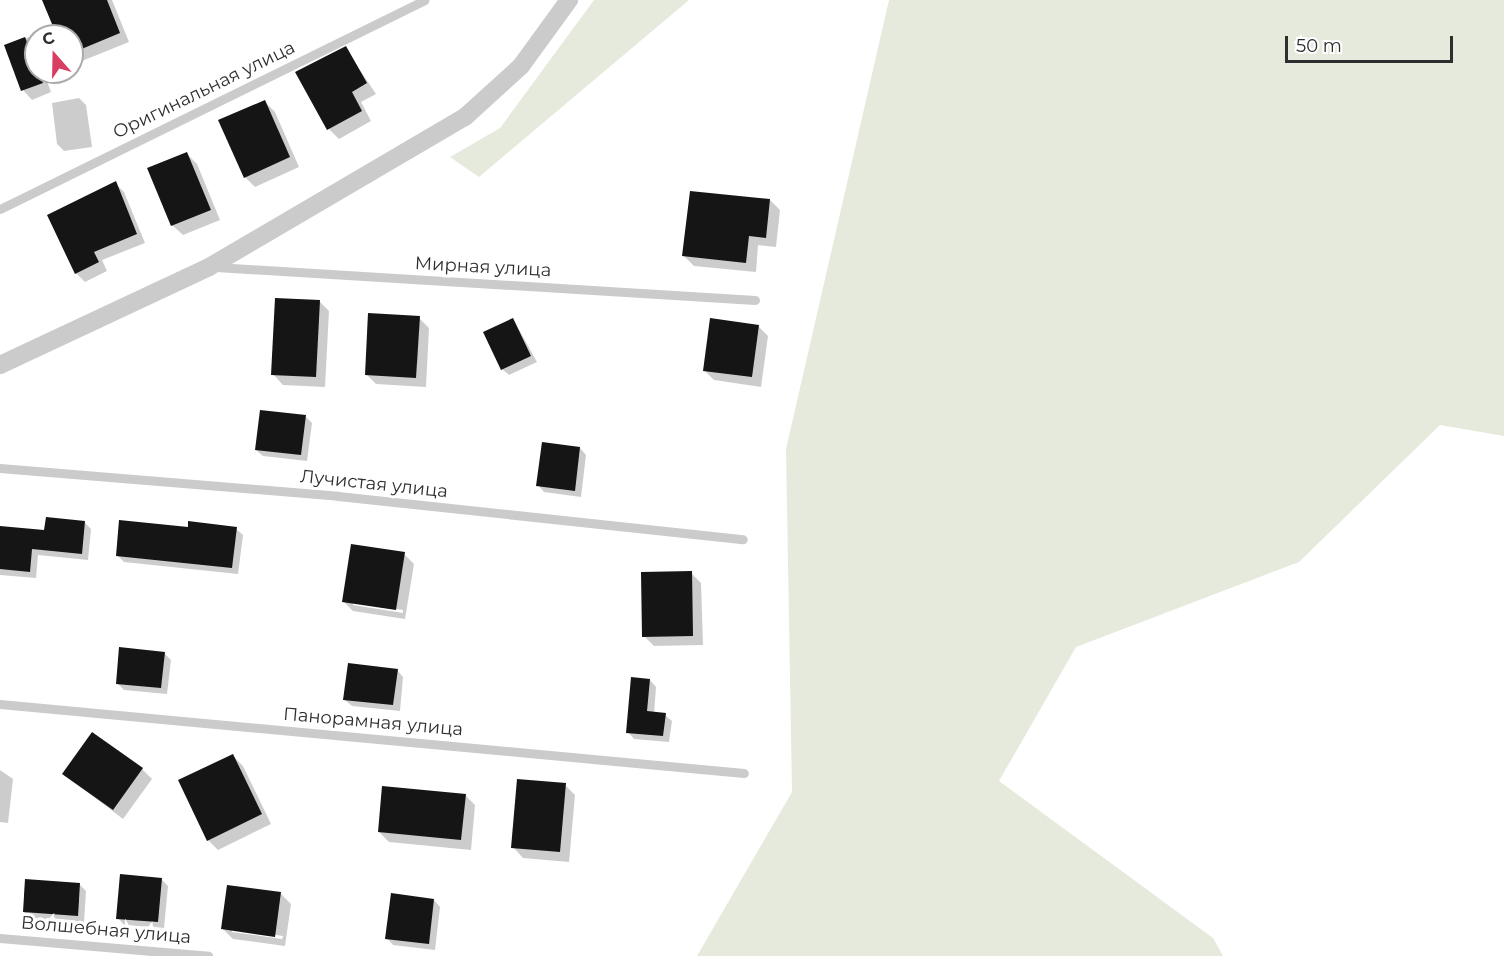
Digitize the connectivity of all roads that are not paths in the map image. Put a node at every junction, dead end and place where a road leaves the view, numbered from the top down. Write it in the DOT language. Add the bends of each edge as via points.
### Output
graph roads {
  1 [pos="423,0"];
  2 [pos="568,0"];
  3 [pos="0,209"];
  4 [pos="209,267"];
  5 [pos="755,300"];
  6 [pos="0,365"];
  7 [pos="0,468"];
  8 [pos="743,539"];
  9 [pos="0,705"];
  10 [pos="744,773"];
  11 [pos="0,938"];
  12 [pos="208,956"];
  1 -- 3 [label="lane, Оригинальная улица"];
  2 -- 4 [label="street" via="521,66 465,117"];
  4 -- 5 [label="lane, Мирная улица"];
  4 -- 6 [label="street"];
  7 -- 8 [label="lane, Лучистая улица" via="338,496"];
  9 -- 10 [label="lane, Панорамная улица"];
  11 -- 12 [label="lane, Волшебная улица"];
}
